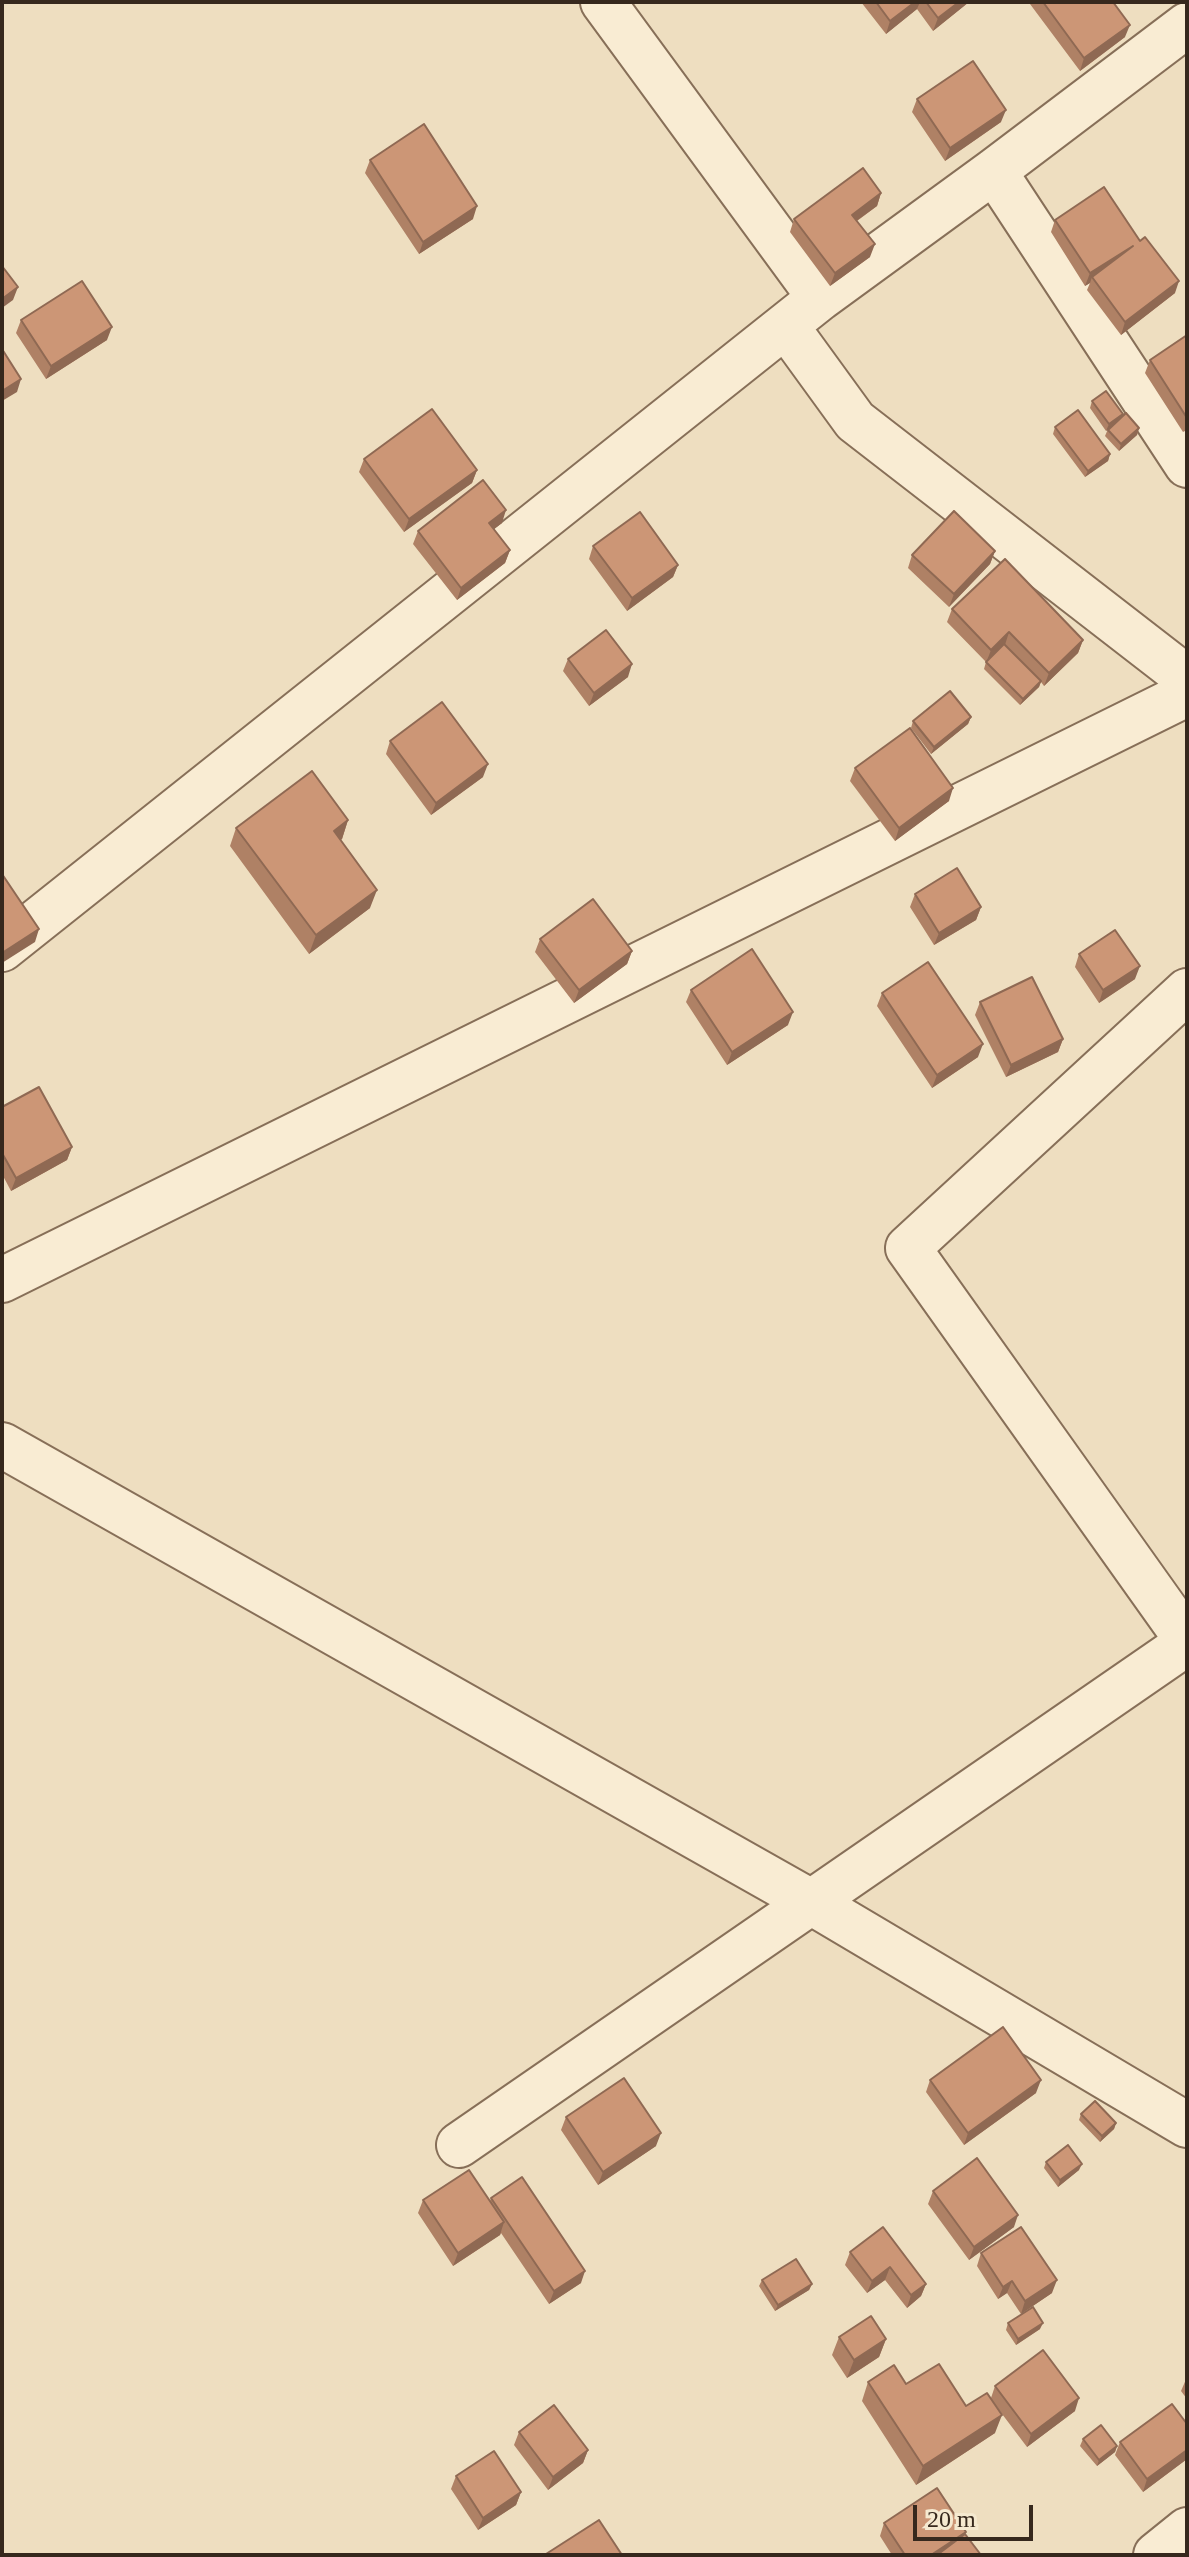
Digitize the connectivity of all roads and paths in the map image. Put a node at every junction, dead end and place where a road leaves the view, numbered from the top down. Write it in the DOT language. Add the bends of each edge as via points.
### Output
graph roads {
  1 [pos="603,2"];
  2 [pos="1187,25"];
  3 [pos="994,171"];
  4 [pos="820,298"];
  5 [pos="786,326"];
  6 [pos="1187,465"];
  7 [pos="1187,678"];
  8 [pos="1187,694"];
  9 [pos="2,949"];
  10 [pos="1187,991"];
  11 [pos="2,1280"];
  12 [pos="2,1445"];
  13 [pos="1187,1641"];
  14 [pos="811,1902"];
  15 [pos="1187,2125"];
  16 [pos="459,2145"];
  17 [pos="1187,2530"];
  18 [pos="1156,2555"];
  1 -- 4 [label="street"];
  2 -- 3 [label="street"];
  3 -- 4 [label="street"];
  3 -- 6 [label="street"];
  4 -- 5 [label="street"];
  5 -- 7 [label="street" via="855,421"];
  5 -- 9 [label="street"];
  8 -- 11 [label="street"];
  10 -- 13 [label="street" via="908,1248"];
  12 -- 14 [label="street"];
  13 -- 14 [label="street"];
  14 -- 15 [label="street"];
  14 -- 16 [label="street"];
  17 -- 18 [label="street"];
}
